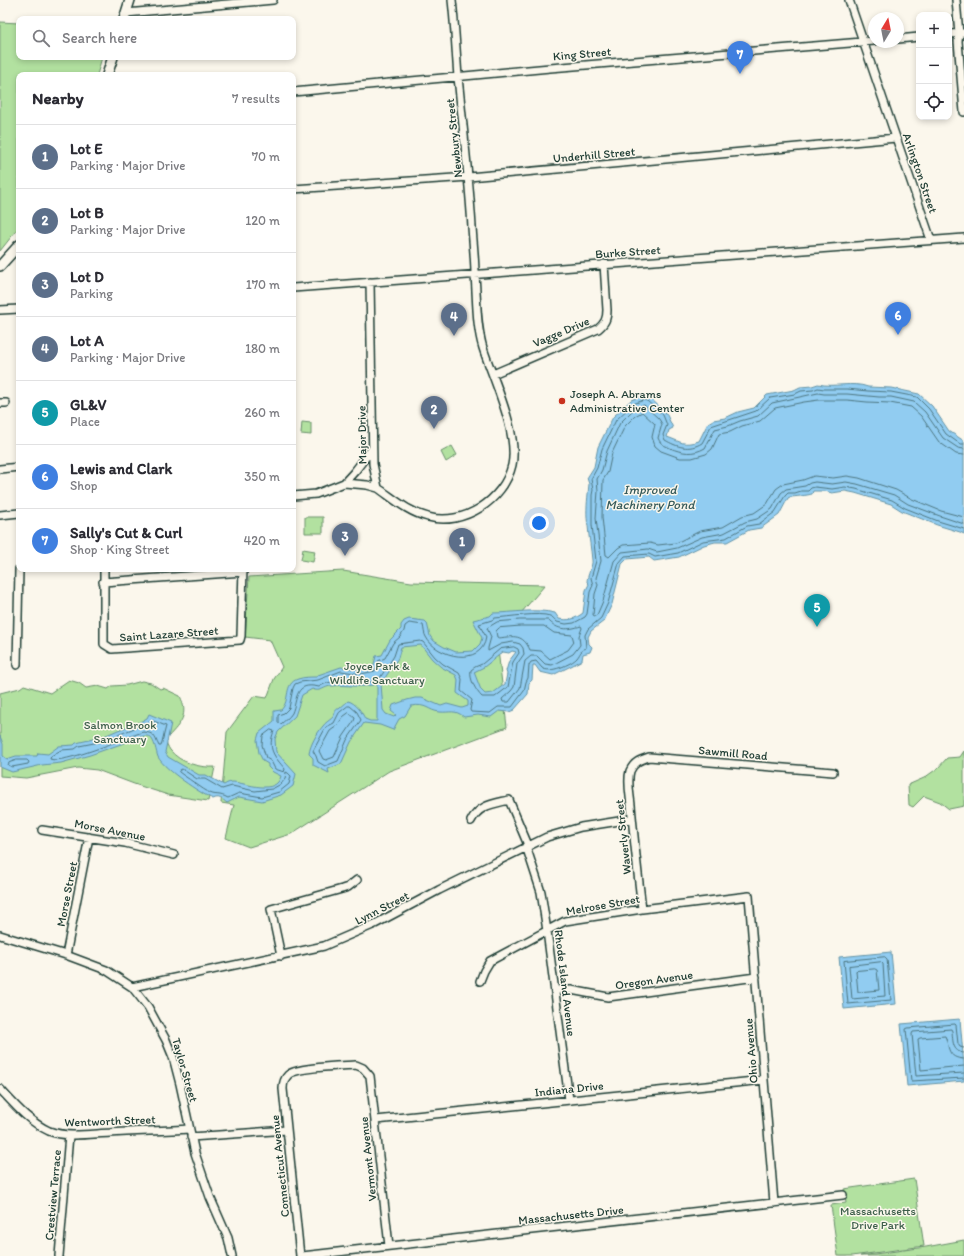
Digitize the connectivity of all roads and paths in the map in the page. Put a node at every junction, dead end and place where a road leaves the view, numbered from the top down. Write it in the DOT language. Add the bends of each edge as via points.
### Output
graph roads {
  1 [pos="130,0"];
  2 [pos="273,0"];
  3 [pos="452,0"];
  4 [pos="848,0"];
  5 [pos="956,0"];
  6 [pos="125,16"];
  7 [pos="961,33"];
  8 [pos="916,37"];
  9 [pos="904,38"];
  10 [pos="863,42"];
  11 [pos="868,42"];
  12 [pos="112,60"];
  13 [pos="108,72"];
  14 [pos="458,77"];
  15 [pos="296,92"];
  16 [pos="964,112"];
  17 [pos="896,138"];
  18 [pos="469,177"];
  19 [pos="296,189"];
  20 [pos="964,238"];
  21 [pos="931,240"];
  22 [pos="16,247"];
  23 [pos="604,264"];
  24 [pos="0,266"];
  25 [pos="476,274"];
  26 [pos="370,282"];
  27 [pos="296,288"];
  28 [pos="16,309"];
  29 [pos="0,310"];
  30 [pos="493,374"];
  31 [pos="372,449"];
  32 [pos="16,467"];
  33 [pos="0,469"];
  34 [pos="344,484"];
  35 [pos="378,488"];
  36 [pos="296,496"];
  37 [pos="16,513"];
  38 [pos="0,515"];
  39 [pos="19,572"];
  40 [pos="104,572"];
  41 [pos="230,572"];
  42 [pos="243,572"];
  43 [pos="103,582"];
  44 [pos="17,665"];
  45 [pos="634,764"];
  46 [pos="833,772"];
  47 [pos="632,819"];
  48 [pos="471,821"];
  49 [pos="42,830"];
  50 [pos="89,837"];
  51 [pos="527,846"];
  52 [pos="174,856"];
  53 [pos="357,880"];
  54 [pos="749,896"];
  55 [pos="642,909"];
  56 [pos="547,931"];
  57 [pos="0,935"];
  58 [pos="66,955"];
  59 [pos="281,956"];
  60 [pos="756,977"];
  61 [pos="480,981"];
  62 [pos="132,988"];
  63 [pos="555,990"];
  64 [pos="366,1070"];
  65 [pos="764,1080"];
  66 [pos="0,1089"];
  67 [pos="569,1100"];
  68 [pos="376,1120"];
  69 [pos="189,1129"];
  70 [pos="287,1130"];
  71 [pos="69,1135"];
  72 [pos="191,1138"];
  73 [pos="843,1195"];
  74 [pos="774,1203"];
  75 [pos="389,1246"];
  76 [pos="59,1256"];
  77 [pos="232,1256"];
  78 [pos="301,1256"];
  1 -- 6 [label="street"];
  2 -- 6 [label="street"];
  3 -- 14 [label="street, Newbury Street"];
  4 -- 10 [label="street, Arlington Street"];
  5 -- 7 [label="street"];
  7 -- 16 [label="street" via="958,41"];
  8 -- 9 [label="street"];
  10 -- 11 [label="street, King Street"];
  10 -- 14 [label="street, King Street"];
  10 -- 17 [label="street, Arlington Street"];
  12 -- 13 [label="street"];
  14 -- 15 [label="street, King Street"];
  14 -- 18 [label="street, Newbury Street"];
  17 -- 18 [label="street, Underhill Street"];
  17 -- 21 [label="street, Arlington Street"];
  18 -- 19 [label="street, Underhill Street"];
  18 -- 25 [label="street, Newbury Street"];
  20 -- 21 [label="street, Burke Street"];
  21 -- 23 [label="street, Burke Street"];
  22 -- 24 [label="street"];
  23 -- 25 [label="street, Burke Street"];
  23 -- 30 [label="street, Vagge Drive" via="606,321 598,329"];
  25 -- 26 [label="street, Burke Street"];
  25 -- 30 [label="street" via="478,322 483,348"];
  26 -- 27 [label="street, Burke Street"];
  26 -- 31 [label="street, Major Drive"];
  28 -- 29 [label="street"];
  30 -- 35 [label="street" via="513,447 509,474 494,497 480,508 464,515 437,519 407,509"];
  31 -- 34 [label="street"];
  31 -- 35 [label="street, Major Drive"];
  32 -- 33 [label="street"];
  34 -- 35 [label="street"];
  34 -- 36 [label="street" via="316,494"];
  37 -- 38 [label="street"];
  39 -- 44 [label="street"];
  40 -- 43 [label="street, Saint Lazare Street"];
  41 -- 43 [label="street"];
  42 -- 43 [label="street, Saint Lazare Street" via="240,640 112,649 104,644"];
  45 -- 46 [label="street, Sawmill Road" via="649,757"];
  45 -- 47 [label="street, Waverly Street" via="629,782"];
  47 -- 51 [label="street, Lynn Street" via="563,831"];
  47 -- 55 [label="street, Waverly Street"];
  48 -- 51 [label="street, Rhode Island Avenue" via="474,814 481,809 509,800"];
  49 -- 50 [label="street, Morse Avenue"];
  50 -- 52 [label="street, Morse Avenue"];
  50 -- 58 [label="street, Morse Street"];
  51 -- 56 [label="street, Rhode Island Avenue" via="541,892"];
  51 -- 59 [label="street, Lynn Street" via="350,936 320,948"];
  53 -- 59 [label="street" via="348,887 271,909"];
  54 -- 55 [label="street, Melrose Street"];
  54 -- 60 [label="street, Ohio Avenue"];
  55 -- 56 [label="street, Melrose Street" via="565,921"];
  56 -- 61 [label="street, Melrose Street" via="490,961"];
  56 -- 63 [label="street, Rhode Island Avenue"];
  57 -- 58 [label="street, Taylor Street"];
  58 -- 62 [label="street, Taylor Street" via="106,970"];
  59 -- 62 [label="street, Lynn Street"];
  60 -- 63 [label="street, Oregon Avenue" via="608,997 571,990"];
  60 -- 65 [label="street, Ohio Avenue"];
  62 -- 69 [label="street, Taylor Street" via="148,1007 166,1040 180,1084"];
  63 -- 67 [label="street, Rhode Island Avenue"];
  64 -- 68 [label="street, Vermont Avenue" via="371,1079"];
  64 -- 70 [label="street, Connecticut Avenue" via="356,1066 298,1070 288,1074 283,1089"];
  65 -- 67 [label="street, Indiana Drive"];
  65 -- 74 [label="street, Ohio Avenue"];
  66 -- 71 [label="street, Wentworth Street" via="40,1126"];
  67 -- 68 [label="street, Indiana Drive"];
  68 -- 75 [label="street, Vermont Avenue"];
  69 -- 71 [label="street, Wentworth Street"];
  69 -- 72 [label="street, Taylor Street"];
  70 -- 72 [label="street"];
  70 -- 78 [label="street, Connecticut Avenue"];
  71 -- 76 [label="street, Crestview Terrace"];
  72 -- 77 [label="street, Taylor Street" via="194,1153 228,1238"];
  73 -- 74 [label="street, Massachusetts Drive"];
  74 -- 75 [label="street, Massachusetts Drive"];
  75 -- 78 [label="street, Massachusetts Drive"];
}
